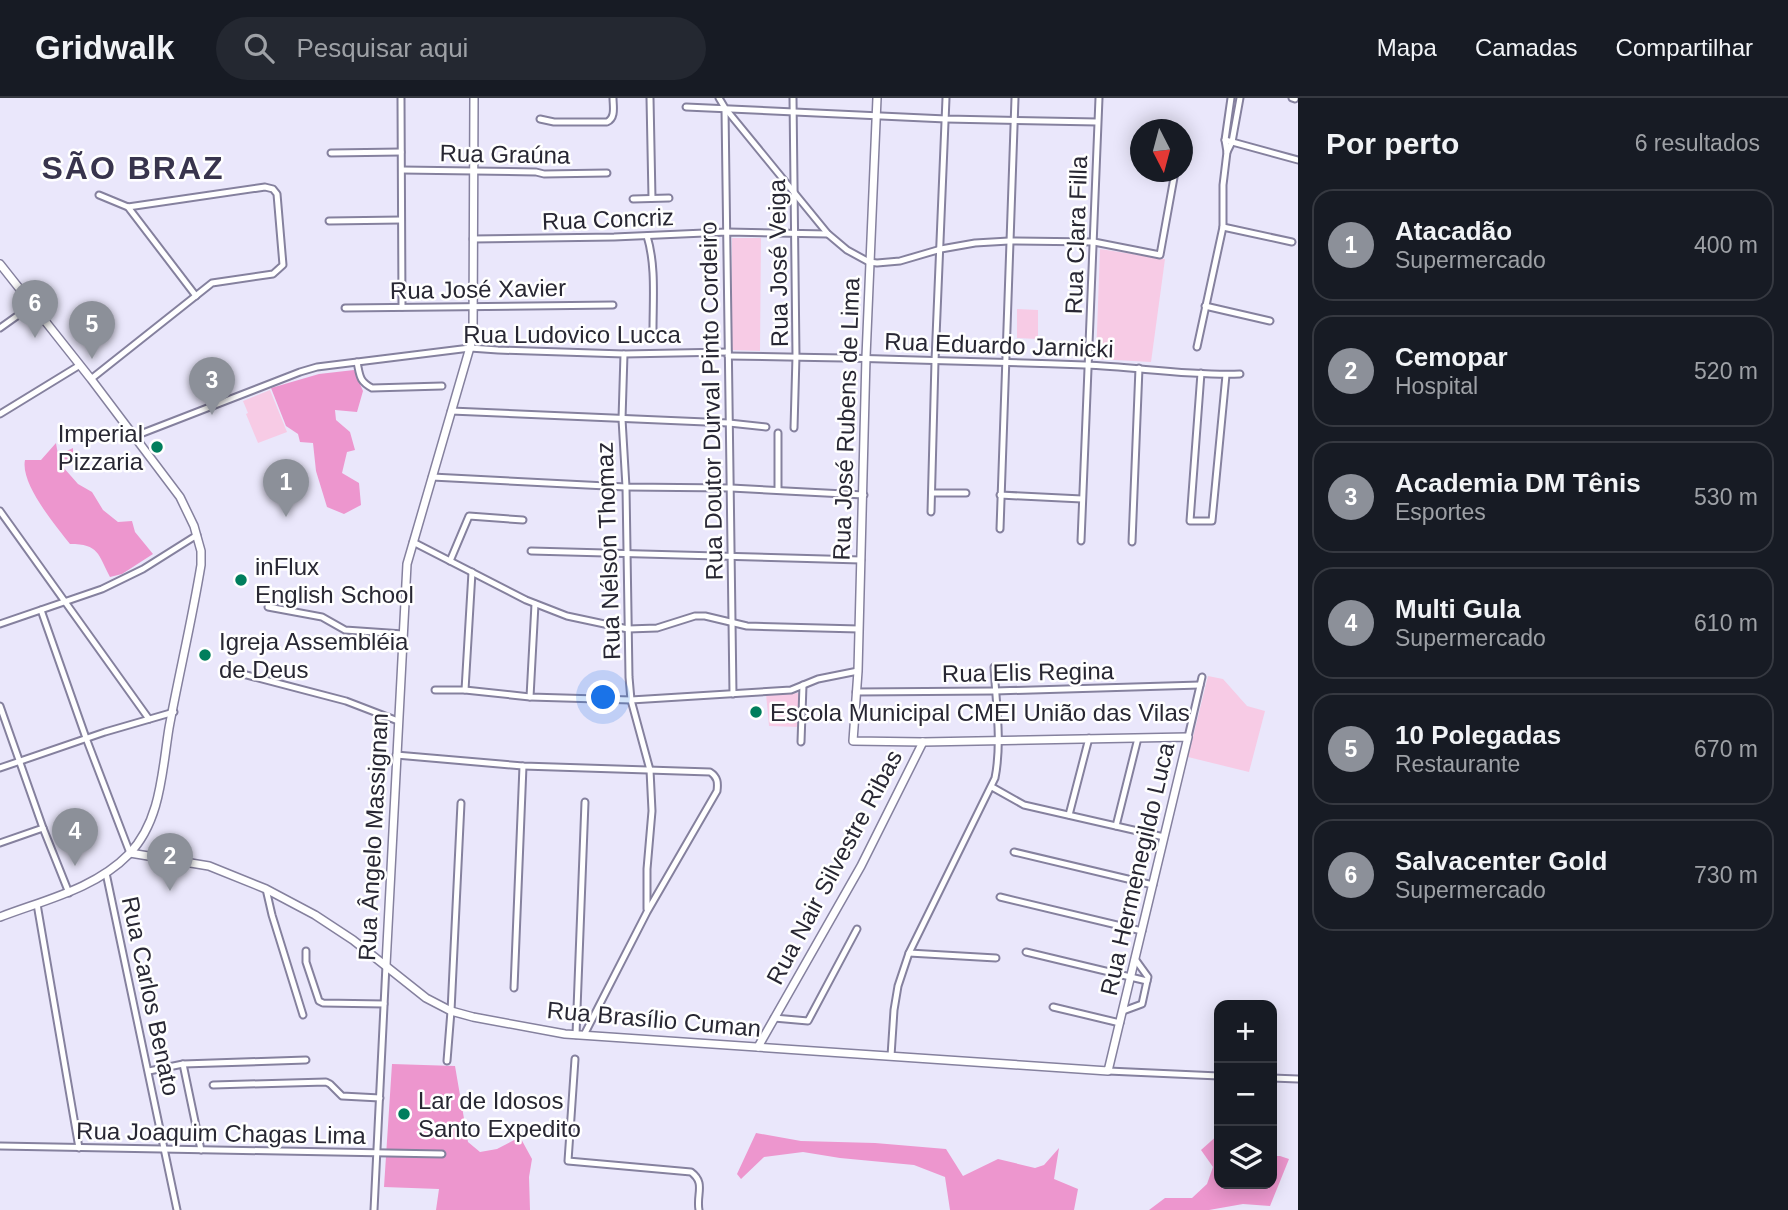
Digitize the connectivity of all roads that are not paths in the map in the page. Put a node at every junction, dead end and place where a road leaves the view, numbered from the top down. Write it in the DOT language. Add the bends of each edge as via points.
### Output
graph roads {
  1 [pos="401,98"];
  2 [pos="474,98"];
  3 [pos="613,98"];
  4 [pos="650,98"];
  5 [pos="719,98"];
  6 [pos="793,98"];
  7 [pos="877,98"];
  8 [pos="946,98"];
  9 [pos="1015,98"];
  10 [pos="1099,98"];
  11 [pos="1231,98"];
  12 [pos="1240,98"];
  13 [pos="686,107"];
  14 [pos="725,108"];
  15 [pos="793,111"];
  16 [pos="1229,112"];
  17 [pos="1237,113"];
  18 [pos="876,116"];
  19 [pos="540,119"];
  20 [pos="946,119"];
  21 [pos="1014,120"];
  22 [pos="1097,122"];
  23 [pos="1225,140"];
  24 [pos="1232,142"];
  25 [pos="401,152"];
  26 [pos="1227,152"];
  27 [pos="331,153"];
  28 [pos="1298,160"];
  29 [pos="402,170"];
  30 [pos="474,170"];
  31 [pos="607,173"];
  32 [pos="1173,182"];
  33 [pos="795,193"];
  34 [pos="99,195"];
  35 [pos="652,198"];
  36 [pos="668,198"];
  37 [pos="633,199"];
  38 [pos="128,207"];
  39 [pos="401,220"];
  40 [pos="329,221"];
  41 [pos="1223,227"];
  42 [pos="727,232"];
  43 [pos="796,233"];
  44 [pos="828,234"];
  45 [pos="647,236"];
  46 [pos="473,239"];
  47 [pos="1009,241"];
  48 [pos="1094,242"];
  49 [pos="1292,242"];
  50 [pos="941,249"];
  51 [pos="869,262"];
  52 [pos="0,264"];
  53 [pos="196,296"];
  54 [pos="613,305"];
  55 [pos="31,306"];
  56 [pos="473,306"];
  57 [pos="1205,306"];
  58 [pos="402,307"];
  59 [pos="345,308"];
  60 [pos="1270,321"];
  61 [pos="0,328"];
  62 [pos="653,330"];
  63 [pos="1197,347"];
  64 [pos="470,348"];
  65 [pos="624,354"];
  66 [pos="728,354"];
  67 [pos="796,356"];
  68 [pos="866,357"];
  69 [pos="935,361"];
  70 [pos="357,362"];
  71 [pos="1005,362"];
  72 [pos="80,365"];
  73 [pos="1089,365"];
  74 [pos="1139,368"];
  75 [pos="1201,373"];
  76 [pos="1226,374"];
  77 [pos="1240,374"];
  78 [pos="91,379"];
  79 [pos="442,386"];
  80 [pos="451,411"];
  81 [pos="0,414"];
  82 [pos="622,419"];
  83 [pos="729,424"];
  84 [pos="766,427"];
  85 [pos="794,428"];
  86 [pos="778,433"];
  87 [pos="135,436"];
  88 [pos="432,478"];
  89 [pos="626,488"];
  90 [pos="731,488"];
  91 [pos="778,490"];
  92 [pos="932,493"];
  93 [pos="966,494"];
  94 [pos="864,495"];
  95 [pos="1000,495"];
  96 [pos="1082,499"];
  97 [pos="0,511"];
  98 [pos="931,512"];
  99 [pos="523,520"];
  100 [pos="1000,529"];
  101 [pos="197,535"];
  102 [pos="1081,541"];
  103 [pos="412,542"];
  104 [pos="1132,542"];
  105 [pos="531,551"];
  106 [pos="627,553"];
  107 [pos="730,556"];
  108 [pos="861,560"];
  109 [pos="450,561"];
  110 [pos="472,572"];
  111 [pos="66,602"];
  112 [pos="536,604"];
  113 [pos="268,607"];
  114 [pos="41,610"];
  115 [pos="731,623"];
  116 [pos="0,624"];
  117 [pos="628,629"];
  118 [pos="859,629"];
  119 [pos="403,634"];
  120 [pos="994,667"];
  121 [pos="235,671"];
  122 [pos="858,671"];
  123 [pos="1202,677"];
  124 [pos="803,685"];
  125 [pos="1200,685"];
  126 [pos="435,690"];
  127 [pos="465,691"];
  128 [pos="995,691"];
  129 [pos="856,692"];
  130 [pos="733,694"];
  131 [pos="530,697"];
  132 [pos="631,700"];
  133 [pos="0,706"];
  134 [pos="174,712"];
  135 [pos="149,719"];
  136 [pos="398,721"];
  137 [pos="1188,737"];
  138 [pos="86,738"];
  139 [pos="1089,738"];
  140 [pos="1138,738"];
  141 [pos="998,739"];
  142 [pos="801,742"];
  143 [pos="923,742"];
  144 [pos="396,755"];
  145 [pos="19,761"];
  146 [pos="523,766"];
  147 [pos="0,768"];
  148 [pos="650,770"];
  149 [pos="992,787"];
  150 [pos="585,802"];
  151 [pos="461,803"];
  152 [pos="1069,815"];
  153 [pos="1116,826"];
  154 [pos="43,828"];
  155 [pos="1164,837"];
  156 [pos="0,843"];
  157 [pos="1014,852"];
  158 [pos="130,853"];
  159 [pos="106,873"];
  160 [pos="1153,885"];
  161 [pos="266,889"];
  162 [pos="69,893"];
  163 [pos="1000,897"];
  164 [pos="37,904"];
  165 [pos="647,912"];
  166 [pos="0,916"];
  167 [pos="857,929"];
  168 [pos="1142,931"];
  169 [pos="306,951"];
  170 [pos="1026,952"];
  171 [pos="909,953"];
  172 [pos="996,958"];
  173 [pos="1135,959"];
  174 [pos="386,965"];
  175 [pos="1131,977"];
  176 [pos="1147,981"];
  177 [pos="514,988"];
  178 [pos="384,1004"];
  179 [pos="1053,1007"];
  180 [pos="451,1011"];
  181 [pos="1123,1011"];
  182 [pos="303,1014"];
  183 [pos="775,1018"];
  184 [pos="1120,1023"];
  185 [pos="580,1035"];
  186 [pos="758,1047"];
  187 [pos="891,1056"];
  188 [pos="575,1059"];
  189 [pos="306,1060"];
  190 [pos="447,1061"];
  191 [pos="183,1064"];
  192 [pos="149,1071"];
  193 [pos="1108,1071"];
  194 [pos="1214,1076"];
  195 [pos="1277,1078"];
  196 [pos="1298,1079"];
  197 [pos="213,1085"];
  198 [pos="380,1098"];
  199 [pos="0,1146"];
  200 [pos="79,1147"];
  201 [pos="165,1149"];
  202 [pos="201,1150"];
  203 [pos="377,1153"];
  204 [pos="442,1154"];
  205 [pos="177,1210"];
  206 [pos="374,1210"];
  207 [pos="699,1210"];
  1 -- 25 [label="street"];
  2 -- 30 [label="street, Rua Ângelo Massignan"];
  3 -- 19 [label="street" via="613,116 607,122"];
  4 -- 35 [label="street"];
  5 -- 14 [label="street"];
  6 -- 15 [label="street, Rua José Veiga"];
  7 -- 18 [label="street, Rua José Rubens de Lima"];
  8 -- 20 [label="street"];
  9 -- 21 [label="street"];
  10 -- 22 [label="street, Rua Clara Filla"];
  11 -- 16 [label="street"];
  12 -- 17 [label="street"];
  13 -- 14 [label="street"];
  14 -- 15 [label="street"];
  14 -- 33 [label="street"];
  14 -- 42 [label="street, Rua Doutor Durval Pinto Cordeiro"];
  15 -- 18 [label="street"];
  15 -- 33 [label="street, Rua José Veiga"];
  16 -- 17 [label="street"];
  16 -- 23 [label="street"];
  17 -- 24 [label="street"];
  18 -- 20 [label="street"];
  18 -- 51 [label="street, Rua José Rubens de Lima"];
  20 -- 21 [label="street"];
  20 -- 50 [label="street"];
  21 -- 22 [label="street"];
  21 -- 47 [label="street"];
  22 -- 48 [label="street, Rua Clara Filla"];
  23 -- 24 [label="street"];
  23 -- 26 [label="street"];
  24 -- 26 [label="street"];
  24 -- 28 [label="street"];
  25 -- 27 [label="street"];
  25 -- 29 [label="street"];
  26 -- 41 [label="street"];
  29 -- 30 [label="street, Rua Graúna"];
  29 -- 39 [label="street"];
  30 -- 31 [label="street, Rua Graúna"];
  30 -- 46 [label="street, Rua Ângelo Massignan"];
  32 -- 48 [label="street" via="1160,255"];
  33 -- 43 [label="street, Rua José Veiga"];
  33 -- 44 [label="street"];
  34 -- 38 [label="street"];
  35 -- 36 [label="street"];
  35 -- 37 [label="street"];
  38 -- 53 [label="street"];
  38 -- 53 [label="street" via="265,187 277,194 283,265 273,274 212,283"];
  39 -- 40 [label="street"];
  39 -- 58 [label="street"];
  41 -- 49 [label="street"];
  41 -- 57 [label="street"];
  42 -- 43 [label="street, Rua Concriz"];
  42 -- 45 [label="street, Rua Concriz"];
  42 -- 66 [label="street, Rua Doutor Durval Pinto Cordeiro"];
  43 -- 44 [label="street, Rua Concriz"];
  43 -- 67 [label="street, Rua José Veiga"];
  44 -- 51 [label="street"];
  45 -- 46 [label="street, Rua Concriz"];
  45 -- 62 [label="street"];
  46 -- 56 [label="street, Rua Ângelo Massignan"];
  47 -- 48 [label="street"];
  47 -- 50 [label="street"];
  47 -- 71 [label="street"];
  48 -- 73 [label="street, Rua Clara Filla"];
  50 -- 51 [label="street" via="900,261"];
  50 -- 69 [label="street"];
  51 -- 68 [label="street, Rua José Rubens de Lima"];
  52 -- 55 [label="street"];
  53 -- 78 [label="street"];
  54 -- 56 [label="street, Rua José Xavier"];
  55 -- 61 [label="street"];
  55 -- 72 [label="street"];
  56 -- 58 [label="street, Rua José Xavier"];
  56 -- 64 [label="street, Rua Ângelo Massignan"];
  57 -- 60 [label="street"];
  57 -- 63 [label="street"];
  58 -- 59 [label="street, Rua José Xavier"];
  64 -- 65 [label="street, Rua Ludovico Lucca"];
  64 -- 70 [label="street, Rua Ludovico Lucca"];
  64 -- 80 [label="street, Rua Ângelo Massignan"];
  65 -- 66 [label="street, Rua Ludovico Lucca"];
  65 -- 82 [label="street, Rua Nélson Thomaz"];
  66 -- 67 [label="street, Rua Eduardo Jarnicki"];
  66 -- 83 [label="street, Rua Doutor Durval Pinto Cordeiro"];
  67 -- 68 [label="street, Rua Eduardo Jarnicki"];
  67 -- 85 [label="street, Rua José Veiga"];
  68 -- 69 [label="street, Rua Eduardo Jarnicki"];
  68 -- 94 [label="street, Rua José Rubens de Lima"];
  69 -- 71 [label="street, Rua Eduardo Jarnicki"];
  69 -- 92 [label="street"];
  70 -- 79 [label="street" via="361,379 372,388"];
  70 -- 87 [label="street, Rua Ludovico Lucca" via="300,372"];
  71 -- 73 [label="street, Rua Eduardo Jarnicki"];
  71 -- 95 [label="street"];
  72 -- 78 [label="street"];
  72 -- 81 [label="street"];
  73 -- 74 [label="street, Rua Eduardo Jarnicki"];
  73 -- 96 [label="street, Rua Clara Filla"];
  74 -- 75 [label="street, Rua Eduardo Jarnicki"];
  74 -- 104 [label="street"];
  75 -- 76 [label="street, Rua Eduardo Jarnicki"];
  75 -- 76 [label="street" via="1190,520 1212,521"];
  76 -- 77 [label="street, Rua Eduardo Jarnicki"];
  78 -- 87 [label="street"];
  80 -- 82 [label="street"];
  80 -- 88 [label="street, Rua Ângelo Massignan"];
  82 -- 83 [label="street"];
  82 -- 89 [label="street, Rua Nélson Thomaz"];
  83 -- 84 [label="street"];
  83 -- 90 [label="street, Rua Doutor Durval Pinto Cordeiro"];
  86 -- 91 [label="street"];
  87 -- 101 [label="street" via="180,497"];
  88 -- 89 [label="street"];
  88 -- 103 [label="street, Rua Ângelo Massignan"];
  89 -- 90 [label="street"];
  89 -- 106 [label="street, Rua Nélson Thomaz"];
  90 -- 91 [label="street"];
  90 -- 107 [label="street, Rua Doutor Durval Pinto Cordeiro"];
  91 -- 94 [label="street"];
  92 -- 93 [label="street"];
  92 -- 98 [label="street"];
  94 -- 108 [label="street, Rua José Rubens de Lima"];
  95 -- 96 [label="street"];
  95 -- 100 [label="street"];
  96 -- 102 [label="street, Rua Clara Filla"];
  97 -- 111 [label="street"];
  99 -- 109 [label="street" via="469,516"];
  101 -- 111 [label="street" via="143,569"];
  101 -- 134 [label="street" via="201,565"];
  103 -- 109 [label="street"];
  103 -- 119 [label="street, Rua Ângelo Massignan"];
  105 -- 106 [label="street"];
  106 -- 107 [label="street"];
  106 -- 117 [label="street, Rua Nélson Thomaz"];
  107 -- 108 [label="street"];
  107 -- 115 [label="street, Rua Doutor Durval Pinto Cordeiro"];
  108 -- 118 [label="street, Rua José Rubens de Lima"];
  109 -- 110 [label="street"];
  110 -- 112 [label="street"];
  110 -- 127 [label="street"];
  111 -- 114 [label="street"];
  111 -- 135 [label="street"];
  112 -- 117 [label="street"];
  112 -- 131 [label="street"];
  113 -- 119 [label="street" via="322,617 345,630"];
  114 -- 116 [label="street"];
  114 -- 138 [label="street"];
  115 -- 117 [label="street" via="705,616 657,628"];
  115 -- 118 [label="street"];
  115 -- 130 [label="street, Rua Doutor Durval Pinto Cordeiro"];
  117 -- 132 [label="street, Rua Nélson Thomaz"];
  118 -- 122 [label="street, Rua José Rubens de Lima"];
  119 -- 136 [label="street, Rua Ângelo Massignan"];
  120 -- 128 [label="street"];
  121 -- 136 [label="street" via="346,701"];
  122 -- 124 [label="street"];
  122 -- 129 [label="street, Rua José Rubens de Lima"];
  123 -- 125 [label="street, Rua Hermenegildo Luca"];
  124 -- 130 [label="street"];
  124 -- 142 [label="street"];
  125 -- 128 [label="street, Rua Elis Regina"];
  125 -- 137 [label="street, Rua Hermenegildo Luca"];
  126 -- 127 [label="street"];
  127 -- 131 [label="street"];
  128 -- 129 [label="street, Rua Elis Regina"];
  128 -- 141 [label="street"];
  129 -- 143 [label="street, Rua José Rubens de Lima" via="853,741"];
  130 -- 132 [label="street"];
  131 -- 132 [label="street"];
  132 -- 148 [label="street, Rua Nélson Thomaz"];
  133 -- 145 [label="street"];
  134 -- 135 [label="street"];
  134 -- 158 [label="street" via="153,812"];
  135 -- 138 [label="street"];
  136 -- 144 [label="street, Rua Ângelo Massignan"];
  137 -- 140 [label="street"];
  137 -- 155 [label="street, Rua Hermenegildo Luca"];
  138 -- 145 [label="street"];
  138 -- 158 [label="street"];
  139 -- 140 [label="street"];
  139 -- 141 [label="street"];
  139 -- 152 [label="street"];
  140 -- 153 [label="street"];
  141 -- 143 [label="street"];
  141 -- 149 [label="street"];
  143 -- 183 [label="street, Rua Nair Silvestre Ribas" via="861,866"];
  144 -- 146 [label="street"];
  144 -- 174 [label="street, Rua Ângelo Massignan"];
  145 -- 147 [label="street"];
  145 -- 154 [label="street"];
  146 -- 148 [label="street"];
  146 -- 177 [label="street"];
  148 -- 165 [label="street, Rua Nélson Thomaz"];
  148 -- 165 [label="street" via="710,772 718,783"];
  149 -- 152 [label="street" via="1024,805"];
  149 -- 171 [label="street"];
  150 -- 185 [label="street"];
  151 -- 180 [label="street"];
  152 -- 153 [label="street"];
  153 -- 155 [label="street"];
  154 -- 156 [label="street"];
  154 -- 162 [label="street"];
  155 -- 160 [label="street, Rua Hermenegildo Luca"];
  157 -- 160 [label="street"];
  158 -- 159 [label="street"];
  158 -- 161 [label="street, Rua Brasílio Cuman" via="209,866"];
  159 -- 162 [label="street"];
  159 -- 192 [label="street, Rua Carlos Benato"];
  160 -- 168 [label="street, Rua Hermenegildo Luca"];
  161 -- 174 [label="street, Rua Brasílio Cuman" via="336,928"];
  161 -- 182 [label="street"];
  162 -- 164 [label="street"];
  163 -- 168 [label="street"];
  164 -- 166 [label="street"];
  164 -- 200 [label="street"];
  165 -- 185 [label="street"];
  167 -- 183 [label="street" via="808,1021"];
  168 -- 173 [label="street, Rua Hermenegildo Luca"];
  169 -- 178 [label="street" via="319,1001"];
  170 -- 175 [label="street"];
  171 -- 172 [label="street"];
  171 -- 187 [label="street" via="898,986"];
  173 -- 175 [label="street, Rua Hermenegildo Luca"];
  173 -- 176 [label="street"];
  174 -- 178 [label="street, Rua Ângelo Massignan"];
  174 -- 180 [label="street, Rua Brasílio Cuman" via="426,998"];
  175 -- 176 [label="street"];
  175 -- 181 [label="street, Rua Hermenegildo Luca"];
  176 -- 181 [label="street" via="1142,1004"];
  178 -- 198 [label="street, Rua Ângelo Massignan"];
  179 -- 184 [label="street"];
  180 -- 185 [label="street, Rua Brasílio Cuman"];
  180 -- 190 [label="street"];
  181 -- 184 [label="street, Rua Hermenegildo Luca"];
  183 -- 186 [label="street, Rua Nair Silvestre Ribas"];
  184 -- 193 [label="street, Rua Hermenegildo Luca"];
  185 -- 186 [label="street, Rua Brasílio Cuman"];
  186 -- 187 [label="street, Rua Brasílio Cuman"];
  187 -- 193 [label="street, Rua Brasílio Cuman"];
  188 -- 207 [label="street" via="568,1161 691,1172 700,1181"];
  189 -- 191 [label="street"];
  191 -- 192 [label="street"];
  191 -- 202 [label="street"];
  192 -- 201 [label="street, Rua Carlos Benato"];
  193 -- 194 [label="street, Rua Brasílio Cuman"];
  195 -- 196 [label="street"];
  197 -- 198 [label="street" via="326,1082 341,1096"];
  198 -- 203 [label="street, Rua Ângelo Massignan"];
  199 -- 200 [label="street, Rua Joaquim Chagas Lima"];
  200 -- 201 [label="street, Rua Joaquim Chagas Lima"];
  201 -- 202 [label="street, Rua Joaquim Chagas Lima"];
  201 -- 205 [label="street, Rua Carlos Benato"];
  202 -- 203 [label="street, Rua Joaquim Chagas Lima"];
  203 -- 204 [label="street, Rua Joaquim Chagas Lima"];
  203 -- 206 [label="street, Rua Ângelo Massignan"];
}
